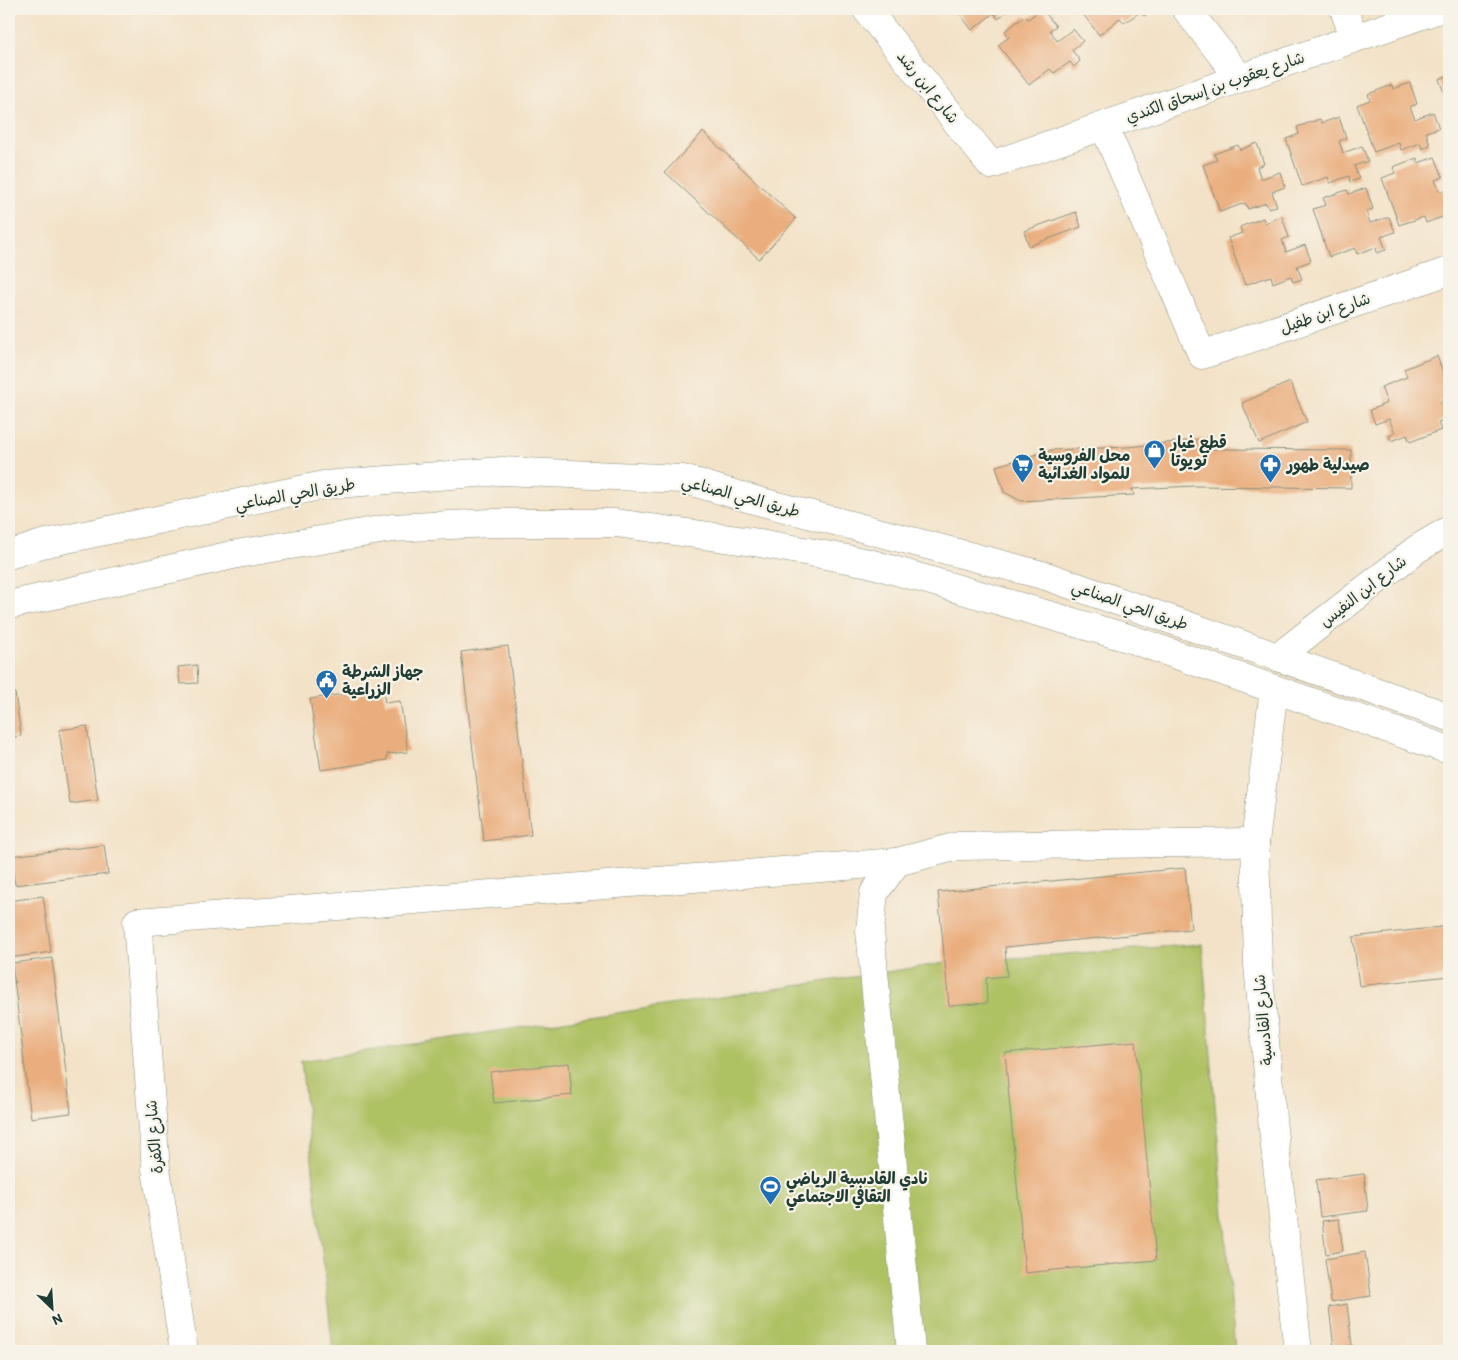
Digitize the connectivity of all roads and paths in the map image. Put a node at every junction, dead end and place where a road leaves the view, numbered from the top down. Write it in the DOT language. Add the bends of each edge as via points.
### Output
graph roads {
  1 [pos="866,9"];
  2 [pos="1186,9"];
  3 [pos="1344,9"];
  4 [pos="1440,9"];
  5 [pos="1354,38"];
  6 [pos="1240,78"];
  7 [pos="1104,126"];
  8 [pos="991,165"];
  9 [pos="1449,271"];
  10 [pos="1449,530"];
  11 [pos="9,555"];
  12 [pos="9,605"];
  13 [pos="1278,657"];
  14 [pos="1274,689"];
  15 [pos="1449,717"];
  16 [pos="1449,750"];
  17 [pos="1255,842"];
  18 [pos="897,862"];
  19 [pos="184,1351"];
  20 [pos="911,1351"];
  21 [pos="1298,1351"];
  1 -- 8 [label="main road, شارع ابن رشد"];
  2 -- 6 [label="main road"];
  3 -- 5 [label="main road"];
  4 -- 5 [label="main road, شارع يعقوب بن إسحاق الكندي"];
  5 -- 6 [label="main road, شارع يعقوب بن إسحاق الكندي"];
  6 -- 7 [label="main road, شارع يعقوب بن إسحاق الكندي"];
  7 -- 8 [label="main road, شارع يعقوب بن إسحاق الكندي"];
  7 -- 9 [label="main road, شارع ابن طفيل" via="1202,355"];
  10 -- 13 [label="main road, شارع ابن النفيس" via="1417,549"];
  11 -- 13 [label="main road, طريق الحي الصناعي" via="42,544 324,486 502,471 683,479 758,502 1046,576"];
  12 -- 14 [label="main road, طريق الحي الصناعي" via="237,554 392,528 490,523 616,523 760,543 869,563 1128,638"];
  13 -- 15 [label="main road, طريق الحي الصناعي"];
  14 -- 16 [label="main road, طريق الحي الصناعي"];
  14 -- 17 [label="main road, شارع القادسية"];
  17 -- 18 [label="main road" via="958,846"];
  17 -- 21 [label="main road, شارع القادسية" via="1258,965"];
  18 -- 19 [label="main road, شارع الكفرة" via="136,922 156,1169"];
  18 -- 20 [label="main road" via="874,893 870,930"];
}
